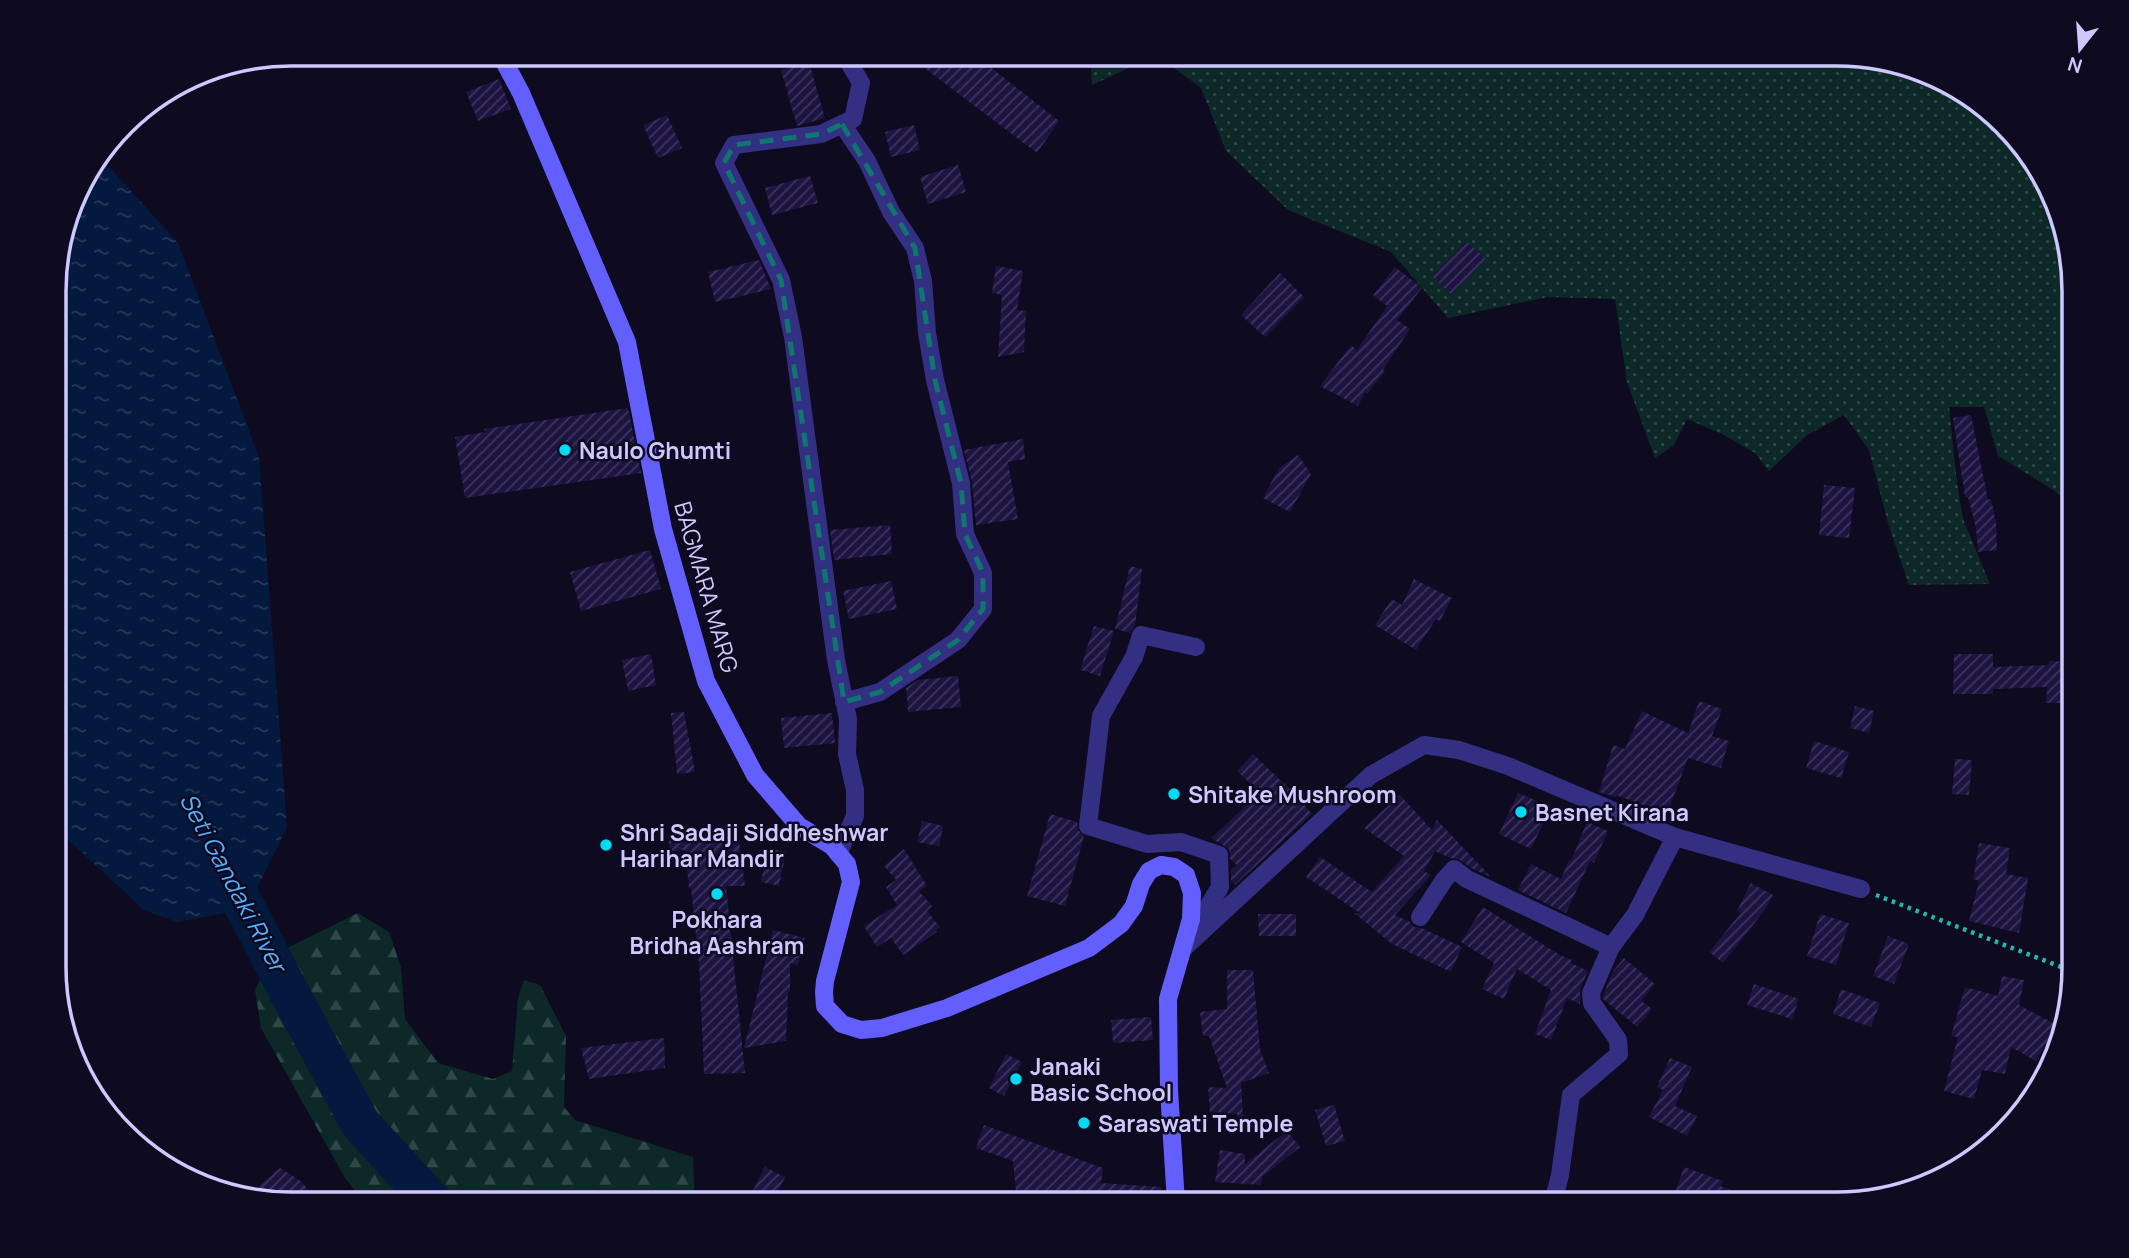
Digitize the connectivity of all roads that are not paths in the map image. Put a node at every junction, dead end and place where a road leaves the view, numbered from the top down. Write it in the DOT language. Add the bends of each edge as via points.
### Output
graph roads {
  1 [pos="506,66"];
  2 [pos="851,66"];
  3 [pos="842,124"];
  4 [pos="1196,647"];
  5 [pos="844,702"];
  6 [pos="1675,837"];
  7 [pos="838,853"];
  8 [pos="1861,889"];
  9 [pos="1420,918"];
  10 [pos="1611,947"];
  11 [pos="1184,948"];
  12 [pos="1176,1191"];
  13 [pos="1556,1191"];
  1 -- 7 [label="main road, BAGMARA MARG" via="627,342 663,529 706,681 755,775 799,826"];
  2 -- 3 [label="street" via="861,83 853,119"];
  3 -- 5 [label="street" via="915,248 935,380 961,483 965,534 983,573 983,609 958,640 880,692"];
  3 -- 5 [label="street" via="821,134 734,145 724,163 781,280"];
  4 -- 11 [label="street" via="1141,635 1101,716 1087,827 1147,844 1181,842 1219,855 1220,887"];
  5 -- 7 [label="street" via="855,816"];
  6 -- 8 [label="street"];
  6 -- 10 [label="street" via="1636,915"];
  6 -- 11 [label="street" via="1508,766 1459,750 1424,745 1371,775"];
  7 -- 11 [label="main road" via="847,864 851,882 825,981 825,1006 842,1024 861,1030 947,1008 1089,948 1121,923 1134,906 1149,870 1161,865 1186,875 1192,893"];
  9 -- 10 [label="street" via="1454,869"];
  10 -- 13 [label="street" via="1591,993 1592,1003 1618,1040 1619,1054 1572,1095"];
  11 -- 12 [label="main road" via="1168,999"];
}
